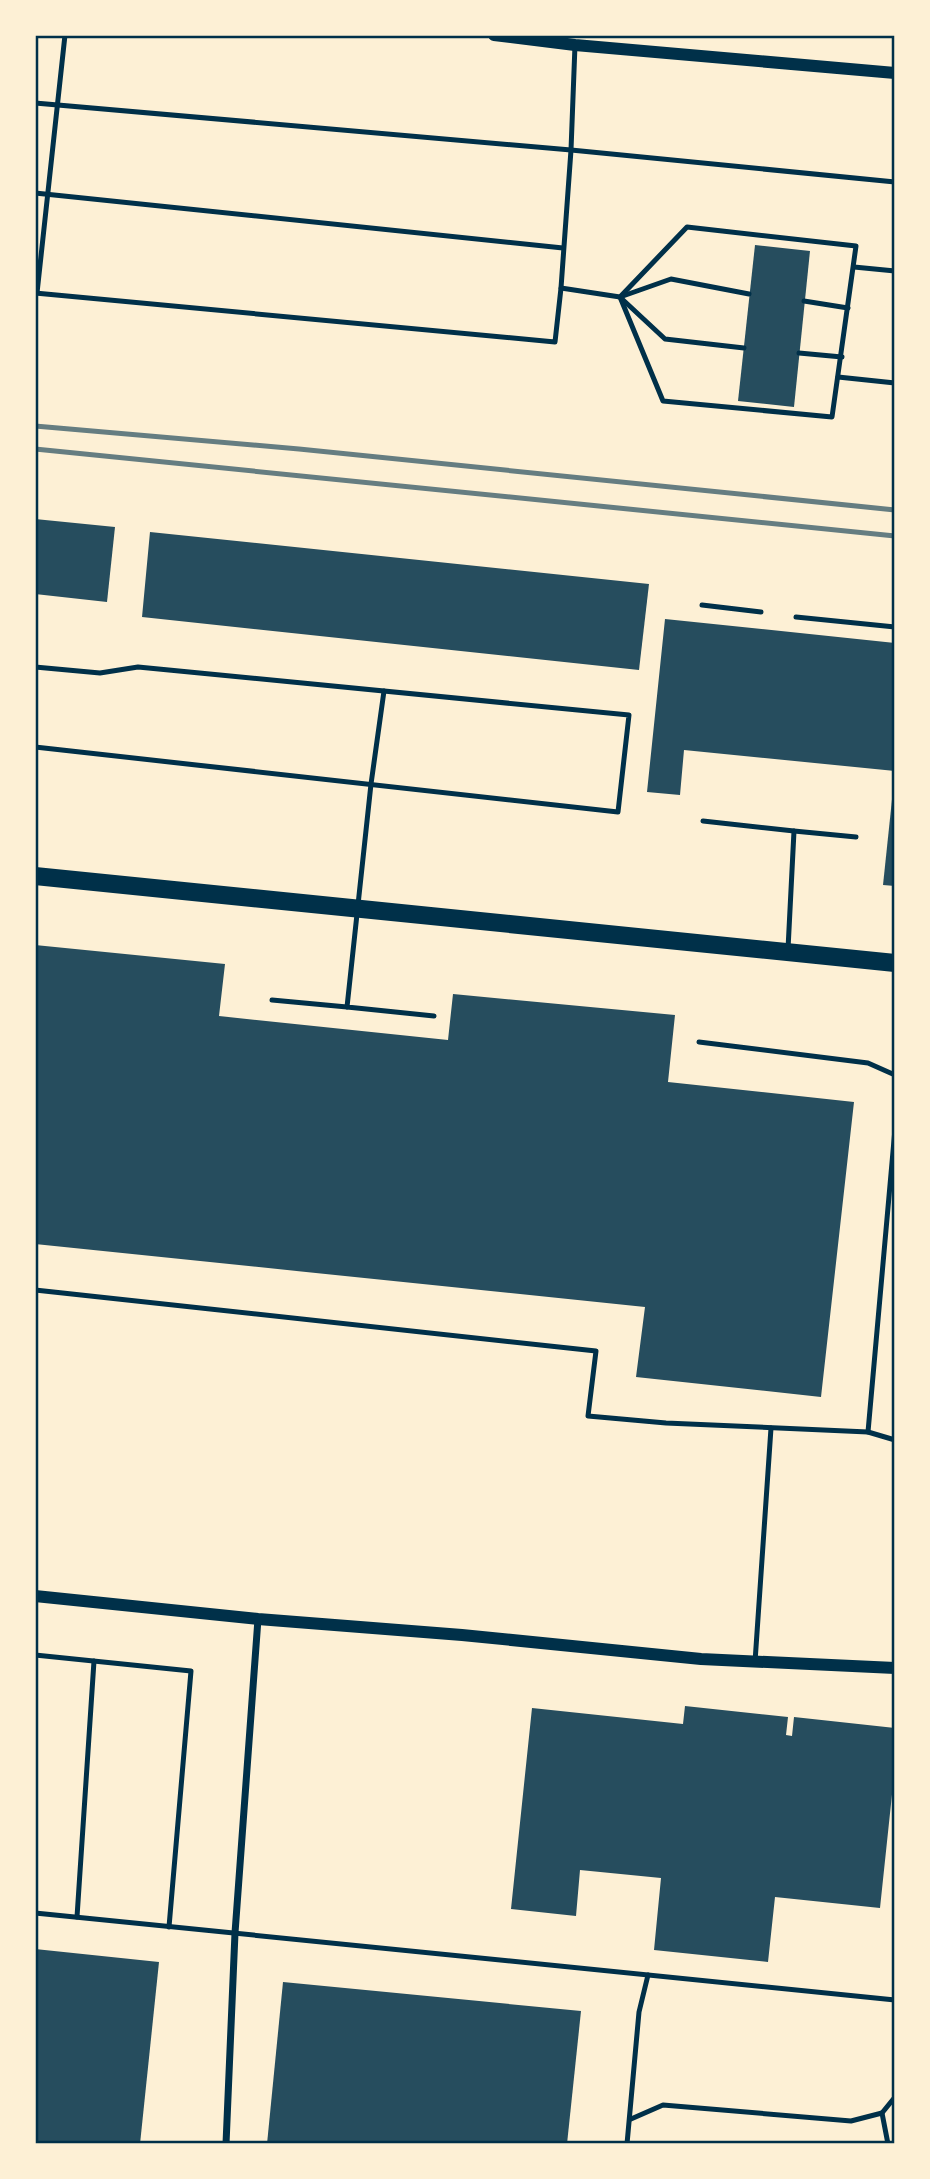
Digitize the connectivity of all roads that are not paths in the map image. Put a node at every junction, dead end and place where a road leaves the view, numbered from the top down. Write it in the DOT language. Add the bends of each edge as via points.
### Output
graph roads {
  1 [pos="65,35"];
  2 [pos="494,35"];
  3 [pos="575,40"];
  4 [pos="895,73"];
  5 [pos="35,103"];
  6 [pos="57,105"];
  7 [pos="571,150"];
  8 [pos="895,182"];
  9 [pos="35,193"];
  10 [pos="48,194"];
  11 [pos="563,248"];
  12 [pos="854,267"];
  13 [pos="895,271"];
  14 [pos="561,288"];
  15 [pos="36,293"];
  16 [pos="749,294"];
  17 [pos="620,297"];
  18 [pos="804,302"];
  19 [pos="848,307"];
  20 [pos="744,348"];
  21 [pos="799,353"];
  22 [pos="842,357"];
  23 [pos="838,377"];
  24 [pos="895,383"];
  25 [pos="702,605"];
  26 [pos="761,612"];
  27 [pos="796,617"];
  28 [pos="895,627"];
  29 [pos="35,667"];
  30 [pos="384,691"];
  31 [pos="35,747"];
  32 [pos="371,784"];
  33 [pos="704,821"];
  34 [pos="794,831"];
  35 [pos="856,837"];
  36 [pos="35,876"];
  37 [pos="358,909"];
  38 [pos="788,952"];
  39 [pos="895,963"];
  40 [pos="272,1000"];
  41 [pos="347,1007"];
  42 [pos="434,1016"];
  43 [pos="699,1042"];
  44 [pos="895,1075"];
  45 [pos="895,1129"];
  46 [pos="35,1290"];
  47 [pos="771,1428"];
  48 [pos="868,1432"];
  49 [pos="895,1440"];
  50 [pos="35,1596"];
  51 [pos="258,1619"];
  52 [pos="35,1656"];
  53 [pos="94,1661"];
  54 [pos="755,1662"];
  55 [pos="895,1668"];
  56 [pos="35,1913"];
  57 [pos="77,1917"];
  58 [pos="169,1927"];
  59 [pos="234,1933"];
  60 [pos="648,1975"];
  61 [pos="895,2000"];
  62 [pos="895,2097"];
  63 [pos="882,2113"];
  64 [pos="631,2119"];
  65 [pos="226,2144"];
  66 [pos="627,2144"];
  67 [pos="888,2144"];
  1 -- 6 [label="lane"];
  2 -- 3 [label="street"];
  3 -- 4 [label="street"];
  3 -- 7 [label="lane"];
  5 -- 6 [label="lane"];
  6 -- 7 [label="lane"];
  6 -- 10 [label="lane"];
  7 -- 8 [label="lane"];
  7 -- 11 [label="lane"];
  9 -- 10 [label="lane"];
  10 -- 11 [label="lane"];
  10 -- 15 [label="lane"];
  11 -- 14 [label="lane"];
  12 -- 13 [label="lane"];
  12 -- 17 [label="lane" via="856,246 687,227"];
  12 -- 19 [label="lane"];
  14 -- 15 [label="lane" via="555,342"];
  14 -- 17 [label="lane"];
  16 -- 17 [label="lane" via="671,279"];
  17 -- 20 [label="lane" via="664,339"];
  17 -- 23 [label="lane" via="663,401 832,417"];
  18 -- 19 [label="lane"];
  19 -- 22 [label="lane"];
  21 -- 22 [label="lane"];
  22 -- 23 [label="lane"];
  23 -- 24 [label="lane"];
  25 -- 26 [label="lane"];
  27 -- 28 [label="lane"];
  29 -- 30 [label="lane" via="100,673 138,667"];
  30 -- 32 [label="lane"];
  30 -- 32 [label="lane" via="629,715 618,812"];
  31 -- 32 [label="lane"];
  32 -- 37 [label="lane"];
  33 -- 34 [label="lane"];
  34 -- 35 [label="lane"];
  34 -- 38 [label="lane"];
  36 -- 37 [label="main road"];
  37 -- 38 [label="main road"];
  37 -- 41 [label="lane"];
  38 -- 39 [label="main road"];
  40 -- 41 [label="lane"];
  41 -- 42 [label="lane"];
  43 -- 44 [label="lane" via="868,1063"];
  45 -- 48 [label="lane"];
  46 -- 47 [label="lane" via="596,1351 588,1416"];
  47 -- 48 [label="lane"];
  47 -- 54 [label="lane"];
  48 -- 49 [label="lane"];
  50 -- 51 [label="street"];
  51 -- 54 [label="street"];
  51 -- 59 [label="street"];
  52 -- 53 [label="lane"];
  53 -- 57 [label="lane"];
  53 -- 58 [label="lane" via="191,1671"];
  54 -- 55 [label="street"];
  56 -- 57 [label="lane"];
  57 -- 58 [label="lane"];
  58 -- 59 [label="lane"];
  59 -- 60 [label="lane"];
  59 -- 65 [label="street"];
  60 -- 61 [label="lane"];
  60 -- 64 [label="lane" via="639,2012"];
  62 -- 63 [label="lane"];
  63 -- 64 [label="lane" via="851,2121 663,2105"];
  63 -- 67 [label="lane"];
  64 -- 66 [label="lane"];
}
